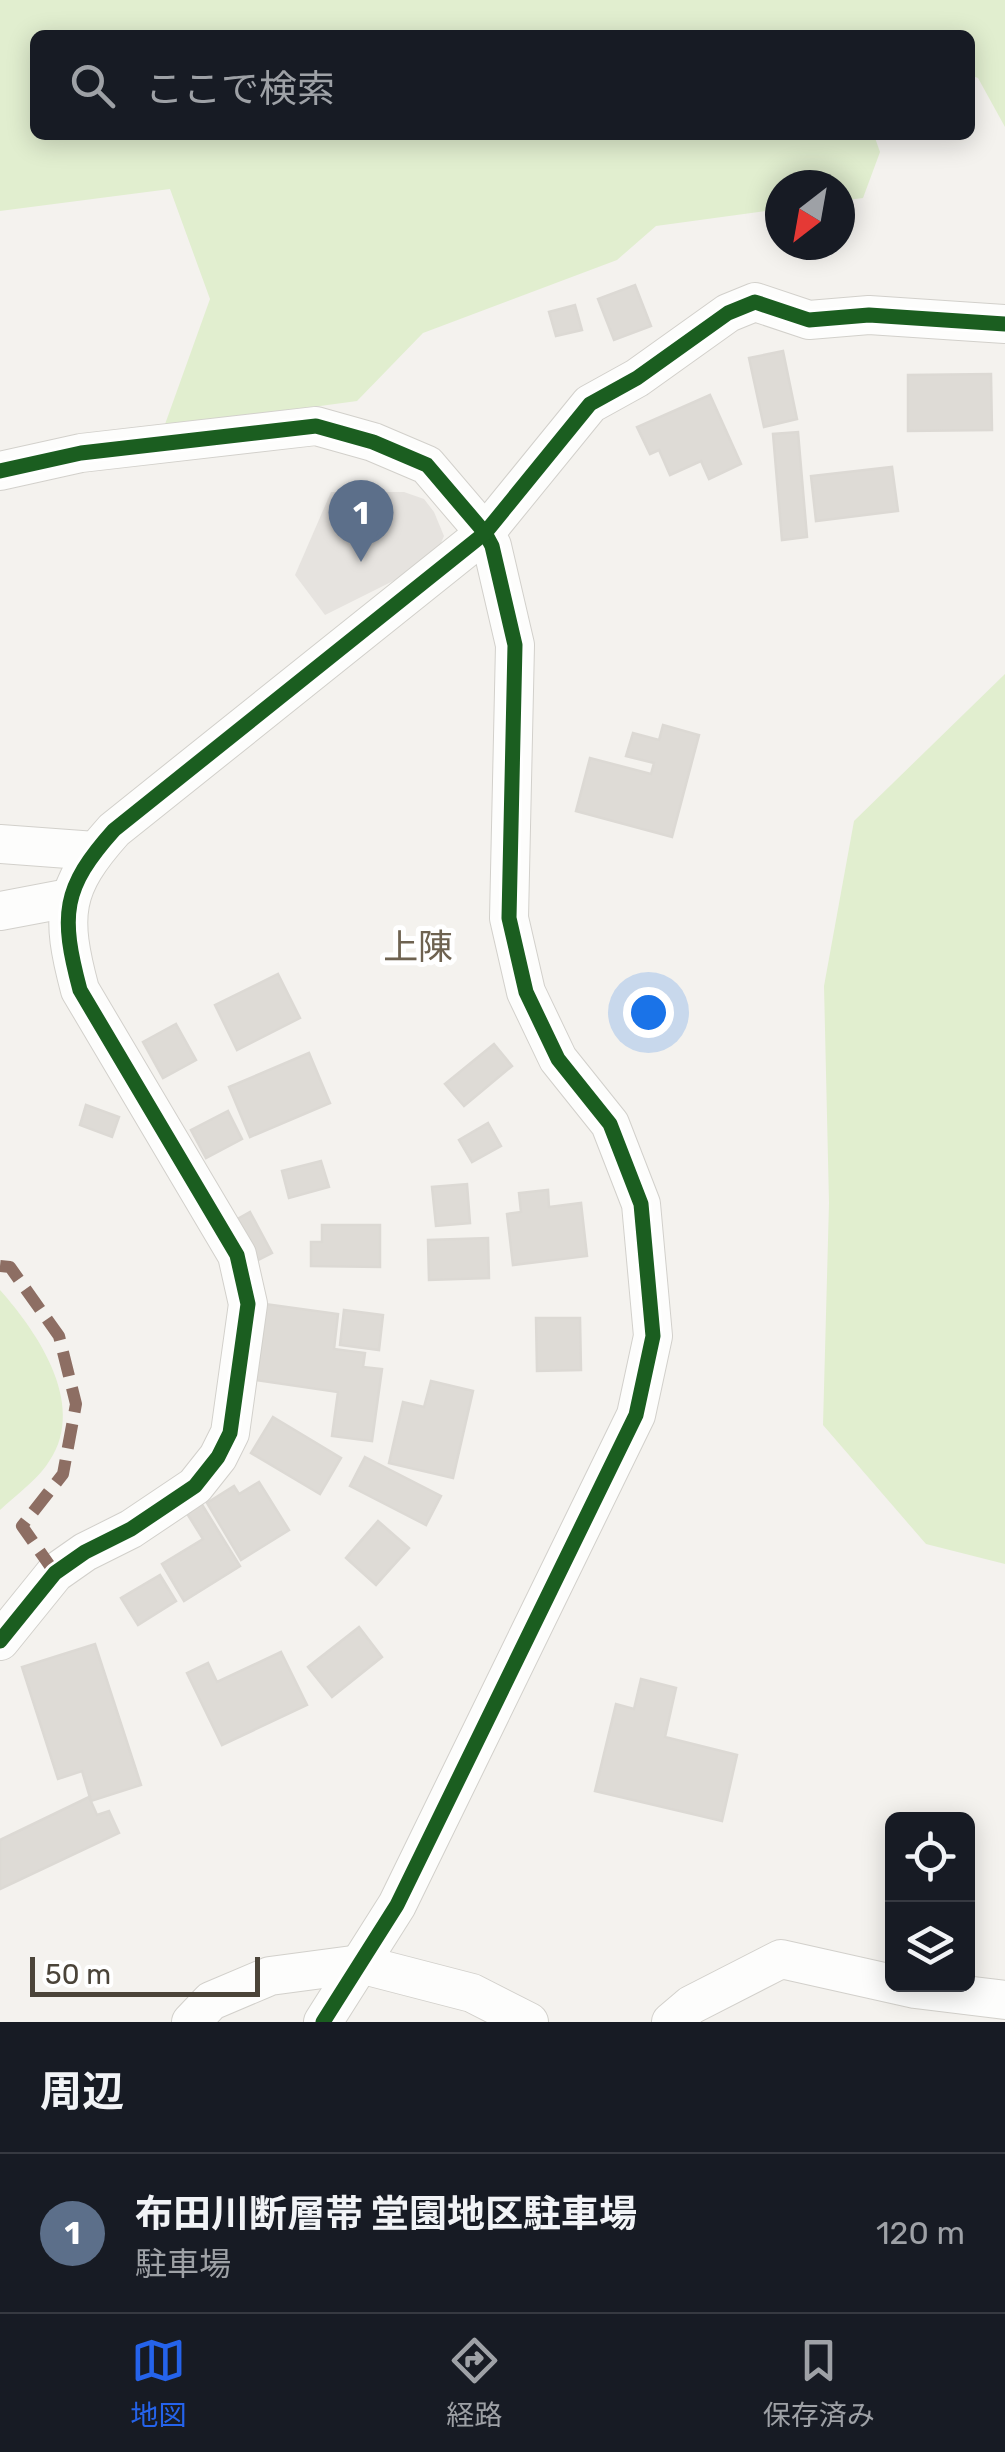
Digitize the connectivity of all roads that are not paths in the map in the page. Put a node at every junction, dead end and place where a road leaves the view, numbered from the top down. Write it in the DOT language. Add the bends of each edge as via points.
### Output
graph roads {
  1 [pos="1005,324"];
  2 [pos="0,472"];
  3 [pos="485,533"];
  4 [pos="0,844"];
  5 [pos="95,851"];
  6 [pos="69,898"];
  7 [pos="0,911"];
  8 [pos="0,1641"];
  9 [pos="360,1964"];
  10 [pos="1005,2000"];
  11 [pos="190,2022"];
  12 [pos="323,2022"];
  13 [pos="529,2022"];
  14 [pos="671,2022"];
  1 -- 3 [label="street" via="869,316 809,320 755,302 590,404"];
  2 -- 3 [label="street" via="82,452 316,426 426,465"];
  3 -- 5 [label="street"];
  3 -- 9 [label="street" via="515,645 509,918 526,992 558,1059 610,1124 641,1204 654,1336 636,1415 397,1904"];
  4 -- 5 [label="street"];
  5 -- 6 [label="street"];
  6 -- 7 [label="street"];
  6 -- 8 [label="street" via="68,945 80,990 237,1255 248,1304 230,1433 218,1457 195,1486 54,1573"];
  9 -- 11 [label="street" via="270,1976 211,2001"];
  9 -- 12 [label="street"];
  9 -- 13 [label="street" via="472,1993"];
  10 -- 14 [label="street" via="915,1990 781,1959 691,2004"];
}
